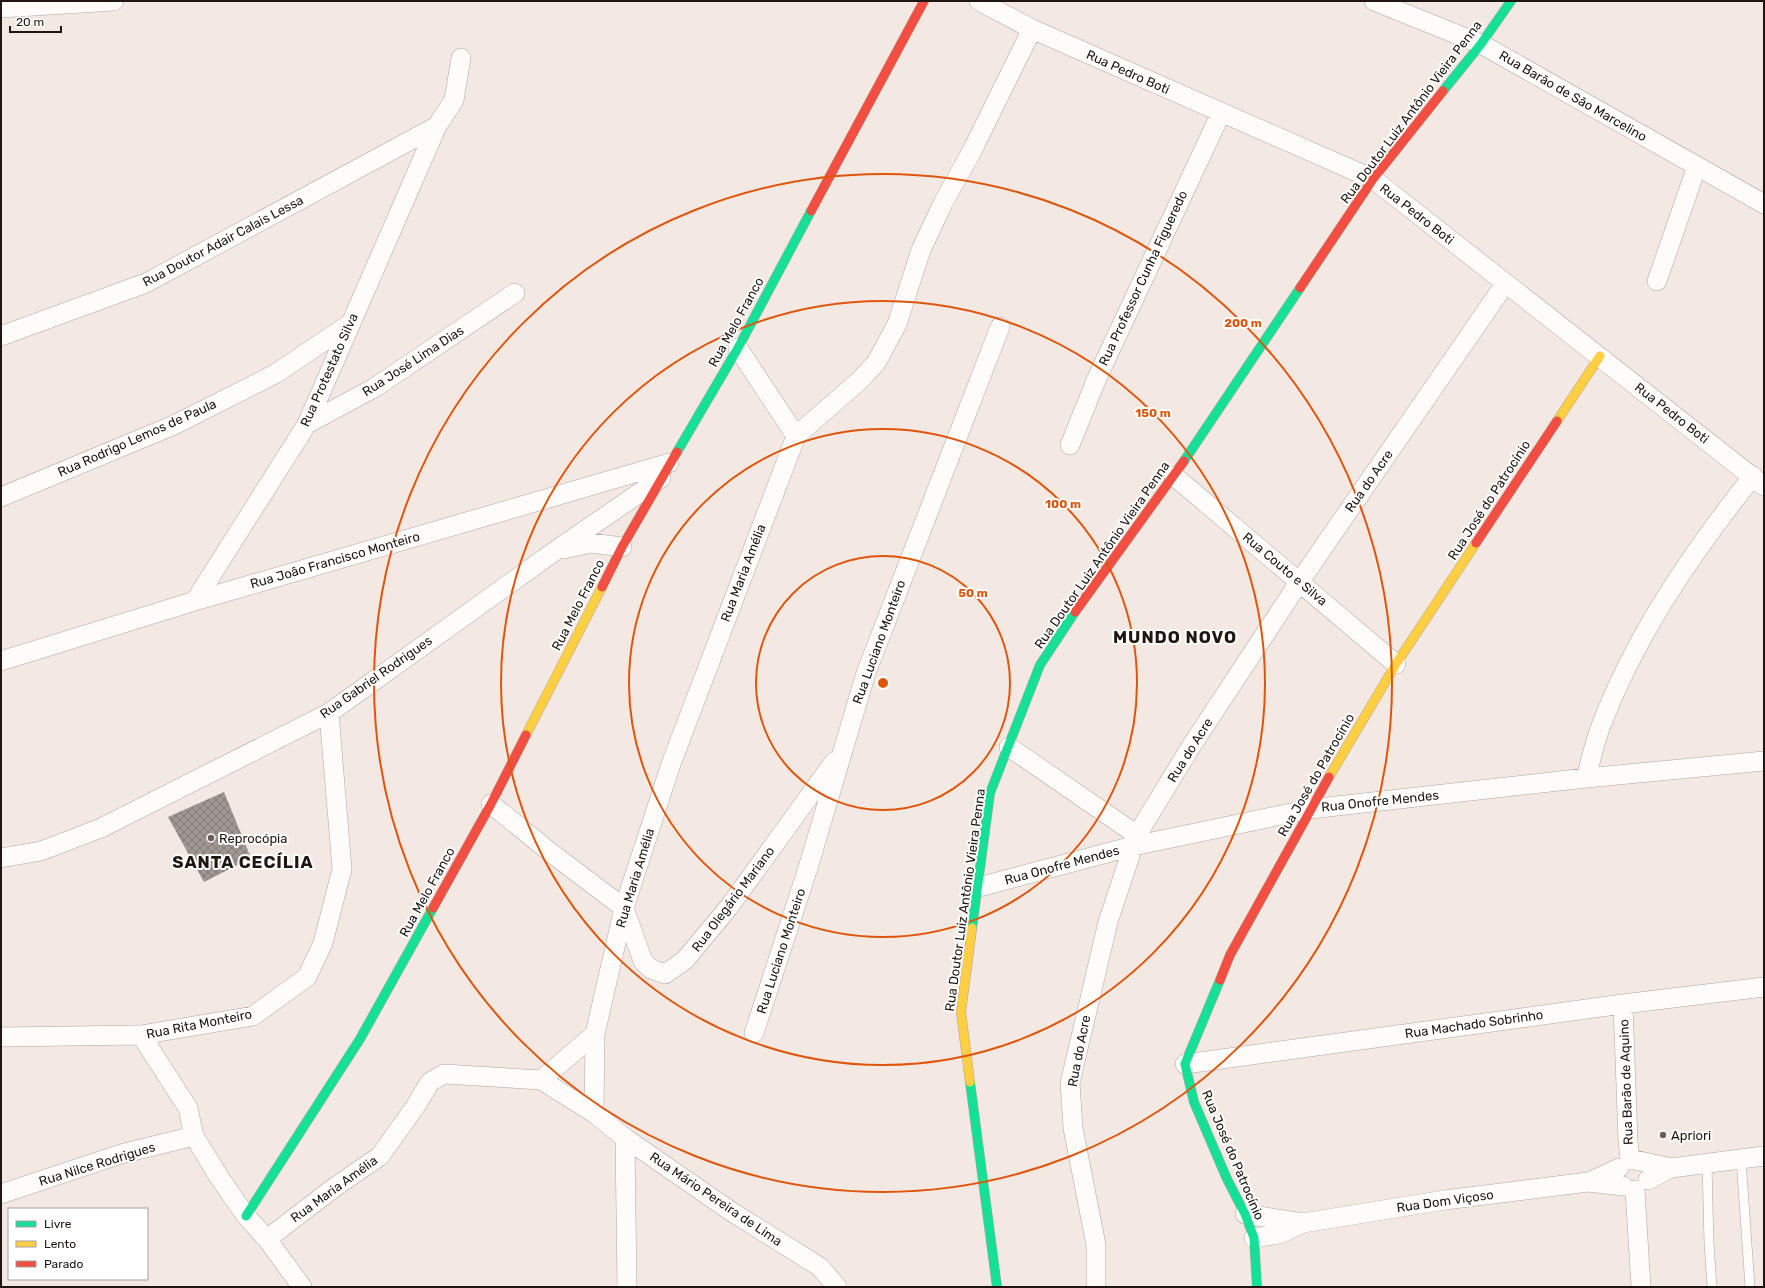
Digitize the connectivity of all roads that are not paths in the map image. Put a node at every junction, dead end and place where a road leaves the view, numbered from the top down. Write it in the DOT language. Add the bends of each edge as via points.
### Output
graph roads {
  1 [pos="114,1"];
  2 [pos="924,1"];
  3 [pos="979,1"];
  4 [pos="1374,1"];
  5 [pos="1511,1"];
  6 [pos="1,8"];
  7 [pos="1032,29"];
  8 [pos="1481,44"];
  9 [pos="461,58"];
  10 [pos="1221,113"];
  11 [pos="437,126"];
  12 [pos="1697,166"];
  13 [pos="1373,180"];
  14 [pos="1764,204"];
  15 [pos="1657,281"];
  16 [pos="1505,284"];
  17 [pos="516,293"];
  18 [pos="351,323"];
  19 [pos="1000,327"];
  20 [pos="1,336"];
  21 [pos="738,348"];
  22 [pos="1600,356"];
  23 [pos="307,424"];
  24 [pos="796,436"];
  25 [pos="1070,445"];
  26 [pos="665,471"];
  27 [pos="1174,476"];
  28 [pos="1758,481"];
  29 [pos="1,497"];
  30 [pos="622,547"];
  31 [pos="555,551"];
  32 [pos="1300,581"];
  33 [pos="195,601"];
  34 [pos="1,661"];
  35 [pos="1396,664"];
  36 [pos="329,713"];
  37 [pos="1009,747"];
  38 [pos="843,749"];
  39 [pos="1764,762"];
  40 [pos="1586,778"];
  41 [pos="491,804"];
  42 [pos="1310,809"];
  43 [pos="1135,840"];
  44 [pos="1,858"];
  45 [pos="979,887"];
  46 [pos="624,908"];
  47 [pos="1764,987"];
  48 [pos="1623,1004"];
  49 [pos="754,1033"];
  50 [pos="596,1034"];
  51 [pos="141,1035"];
  52 [pos="1,1037"];
  53 [pos="1185,1064"];
  54 [pos="541,1080"];
  55 [pos="594,1113"];
  56 [pos="194,1136"];
  57 [pos="625,1138"];
  58 [pos="1764,1156"];
  59 [pos="1741,1159"];
  60 [pos="1707,1164"];
  61 [pos="1632,1174"];
  62 [pos="1,1194"];
  63 [pos="1245,1214"];
  64 [pos="246,1216"];
  65 [pos="1303,1222"];
  66 [pos="1254,1238"];
  67 [pos="267,1239"];
  68 [pos="302,1287"];
  69 [pos="627,1287"];
  70 [pos="837,1287"];
  71 [pos="997,1287"];
  72 [pos="1096,1287"];
  73 [pos="1257,1287"];
  74 [pos="1641,1287"];
  75 [pos="1712,1287"];
  76 [pos="1750,1287"];
  1 -- 6 [label="street"];
  2 -- 21 [label="street, Rua Melo Franco"];
  3 -- 7 [label="street, Rua Pedro Boti"];
  4 -- 8 [label="street, Rua Barão de São Marcelino"];
  5 -- 8 [label="street, Rua Doutor Luiz Antônio Vieira Penna"];
  7 -- 10 [label="street, Rua Pedro Boti"];
  7 -- 24 [label="street" via="921,250 897,324 876,363"];
  8 -- 12 [label="street, Rua Barão de São Marcelino"];
  8 -- 13 [label="street, Rua Doutor Luiz Antônio Vieira Penna"];
  9 -- 11 [label="street, Rua Protestato Silva" via="454,100"];
  10 -- 13 [label="street, Rua Pedro Boti"];
  10 -- 25 [label="street, Rua Professor Cunha Figueredo" via="1097,378"];
  11 -- 18 [label="street, Rua Protestato Silva"];
  11 -- 20 [label="street, Rua Doutor Adair Calais Lessa" via="146,283"];
  12 -- 14 [label="street, Rua Barão de São Marcelino"];
  12 -- 15 [label="street"];
  13 -- 16 [label="street, Rua Pedro Boti"];
  13 -- 27 [label="street, Rua Doutor Luiz Antônio Vieira Penna"];
  16 -- 22 [label="street, Rua Pedro Boti"];
  16 -- 32 [label="street, Rua do Acre"];
  17 -- 23 [label="street, Rua José Lima Dias" via="374,388"];
  18 -- 23 [label="street, Rua Protestato Silva"];
  18 -- 29 [label="street, Rua Rodrigo Lemos de Paula" via="275,374 174,425"];
  19 -- 38 [label="street, Rua Luciano Monteiro" via="866,673"];
  21 -- 24 [label="street"];
  21 -- 26 [label="street, Rua Melo Franco"];
  22 -- 28 [label="street, Rua Pedro Boti"];
  22 -- 35 [label="street, Rua José do Patrocínio"];
  23 -- 33 [label="street, Rua Protestato Silva"];
  24 -- 46 [label="street, Rua Maria Amélia" via="671,764"];
  26 -- 30 [label="street, Rua Melo Franco"];
  26 -- 31 [label="street, Rua Gabriel Rodrigues"];
  26 -- 33 [label="street, Rua João Francisco Monteiro"];
  27 -- 32 [label="street, Rua Couto e Silva"];
  27 -- 37 [label="street, Rua Doutor Luiz Antônio Vieira Penna" via="1079,606 1040,665"];
  28 -- 40 [label="street" via="1689,560 1656,614 1625,670 1599,732"];
  30 -- 31 [label="street" via="591,543"];
  30 -- 41 [label="street, Rua Melo Franco"];
  31 -- 36 [label="street, Rua Gabriel Rodrigues"];
  32 -- 35 [label="street, Rua Couto e Silva"];
  32 -- 43 [label="street, Rua do Acre" via="1192,745"];
  33 -- 34 [label="street, Rua João Francisco Monteiro"];
  35 -- 42 [label="street, Rua José do Patrocínio"];
  36 -- 44 [label="street, Rua Gabriel Rodrigues" via="101,828 41,851"];
  36 -- 51 [label="street, Rua Rita Monteiro" via="342,869 322,943 307,976 253,1016"];
  37 -- 43 [label="street"];
  37 -- 45 [label="street, Rua Doutor Luiz Antônio Vieira Penna" via="990,793"];
  38 -- 46 [label="street, Rua Olegário Mariano" via="729,907 685,960 665,974 651,969 642,961"];
  38 -- 49 [label="street, Rua Luciano Monteiro" via="808,868"];
  39 -- 40 [label="street, Rua Onofre Mendes"];
  40 -- 42 [label="street, Rua Onofre Mendes"];
  41 -- 46 [label="street"];
  41 -- 64 [label="street, Rua Melo Franco" via="360,1040"];
  42 -- 43 [label="street, Rua Onofre Mendes"];
  42 -- 53 [label="street, Rua José do Patrocínio" via="1230,955"];
  43 -- 45 [label="street, Rua Onofre Mendes"];
  43 -- 72 [label="street, Rua do Acre" via="1108,922 1070,1083 1073,1128 1096,1245"];
  45 -- 71 [label="street, Rua Doutor Luiz Antônio Vieira Penna" via="961,1012"];
  46 -- 50 [label="street, Rua Maria Amélia"];
  47 -- 48 [label="street, Rua Machado Sobrinho"];
  48 -- 53 [label="street, Rua Machado Sobrinho"];
  48 -- 61 [label="street, Rua Barão de Aquino" via="1628,1141"];
  50 -- 54 [label="street"];
  50 -- 55 [label="street"];
  51 -- 52 [label="street, Rua Rita Monteiro"];
  51 -- 56 [label="street" via="188,1108"];
  53 -- 63 [label="street, Rua José do Patrocínio" via="1194,1102"];
  54 -- 55 [label="street, Rua Mário Pereira de Lima"];
  54 -- 67 [label="street, Rua Maria Amélia" via="444,1074 430,1082 380,1156"];
  55 -- 57 [label="street, Rua Mário Pereira de Lima"];
  56 -- 62 [label="street, Rua Nilce Rodrigues" via="121,1154"];
  56 -- 64 [label="street"];
  57 -- 69 [label="street"];
  57 -- 70 [label="street, Rua Mário Pereira de Lima" via="732,1212 820,1267"];
  58 -- 59 [label="street"];
  59 -- 60 [label="street"];
  59 -- 76 [label="lane"];
  60 -- 61 [label="street"];
  60 -- 75 [label="lane"];
  61 -- 65 [label="street, Rua Dom Viçoso"];
  61 -- 74 [label="street, Rua Barão de Aquino"];
  63 -- 65 [label="street, Rua Dom Viçoso"];
  63 -- 66 [label="street, Rua José do Patrocínio"];
  64 -- 67 [label="street"];
  65 -- 66 [label="street, Rua Dom Viçoso" via="1279,1234"];
  66 -- 73 [label="street, Rua José do Patrocínio"];
  67 -- 68 [label="street"];
}
